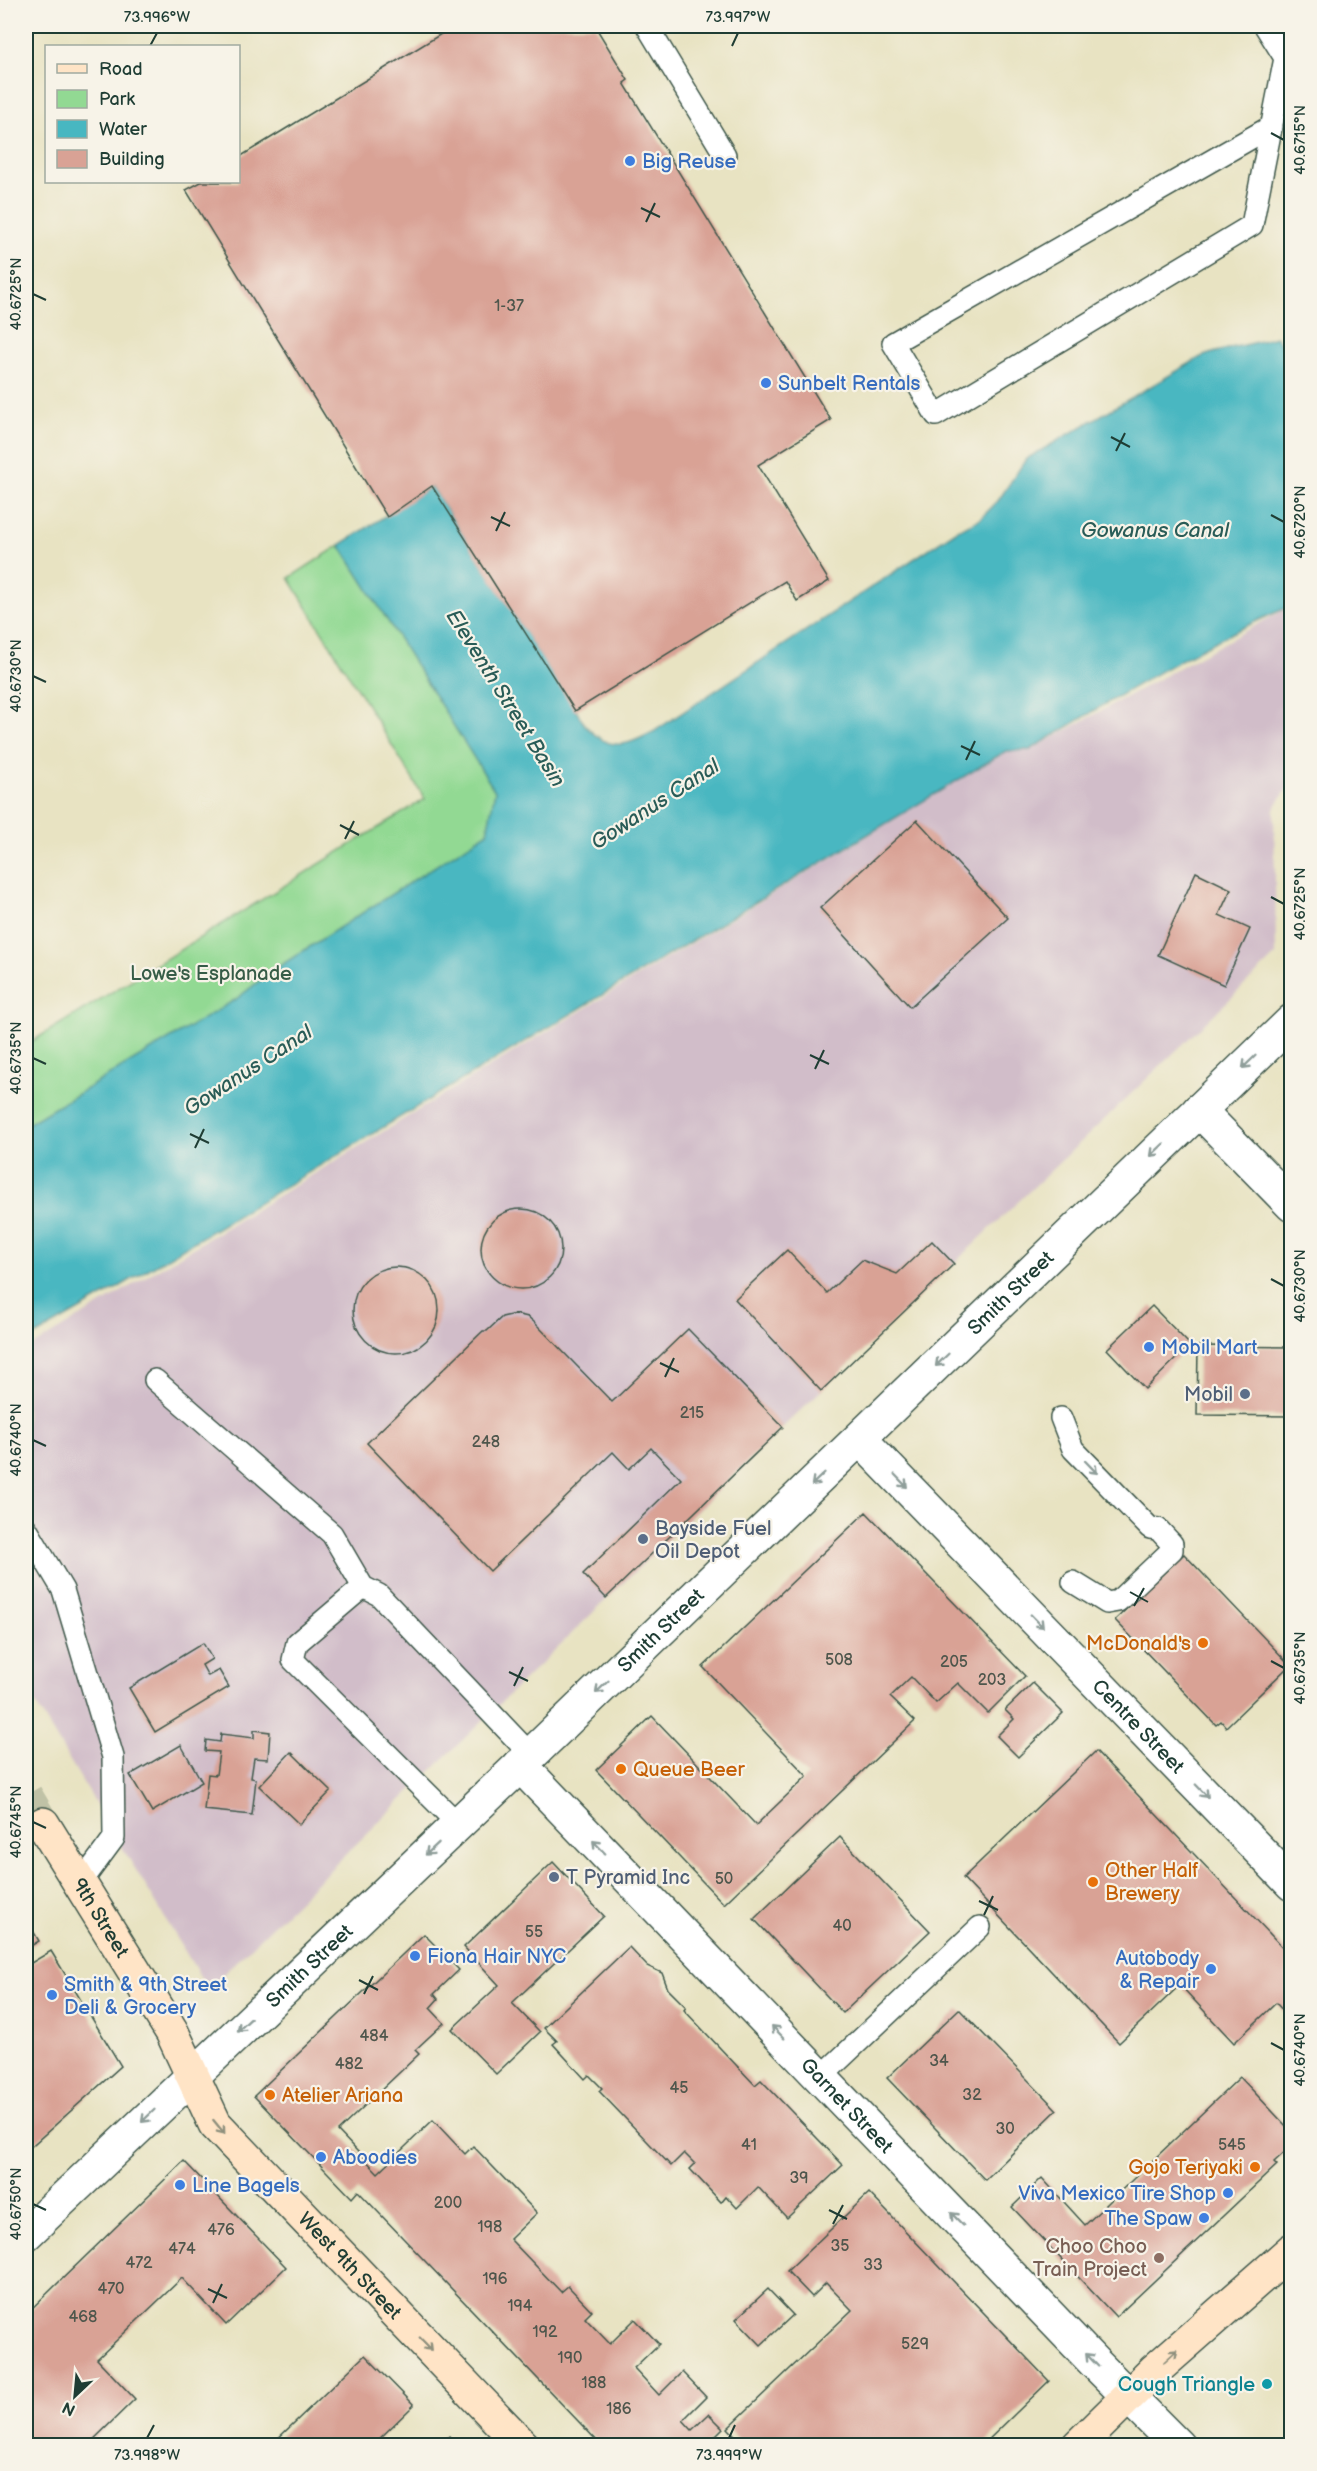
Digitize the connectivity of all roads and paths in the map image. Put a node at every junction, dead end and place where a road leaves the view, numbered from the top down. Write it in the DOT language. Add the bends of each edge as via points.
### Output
graph roads {
  1 [pos="647,26"];
  2 [pos="1265,26"];
  3 [pos="1272,126"];
  4 [pos="725,155"];
  5 [pos="1292,1021"];
  6 [pos="1199,1110"];
  7 [pos="1292,1204"];
  8 [pos="155,1380"];
  9 [pos="1061,1418"];
  10 [pos="860,1439"];
  11 [pos="26,1528"];
  12 [pos="1073,1582"];
  13 [pos="363,1587"];
  14 [pos="526,1760"];
  15 [pos="43,1824"];
  16 [pos="459,1824"];
  17 [pos="80,1884"];
  18 [pos="1292,1884"];
  19 [pos="980,1927"];
  20 [pos="191,2076"];
  21 [pos="821,2077"];
  22 [pos="26,2234"];
  23 [pos="1292,2250"];
  24 [pos="1129,2397"];
  25 [pos="523,2445"];
  26 [pos="1078,2445"];
  27 [pos="1178,2445"];
  1 -- 4 [label="lane"];
  2 -- 3 [label="lane" via="1285,58"];
  3 -- 3 [label="lane" via="1252,225 936,415 893,343"];
  5 -- 6 [label="street, Smith Street, one-way"];
  6 -- 7 [label="street"];
  6 -- 10 [label="street, Smith Street, one-way"];
  8 -- 13 [label="lane" via="332,1534"];
  9 -- 12 [label="lane, one-way" via="1073,1449 1150,1528 1158,1529 1172,1544 1172,1550 1118,1601 1107,1603"];
  10 -- 14 [label="street, Smith Street, one-way"];
  10 -- 18 [label="street, Centre Street, one-way"];
  11 -- 17 [label="lane" via="63,1590 114,1757 114,1838"];
  13 -- 14 [label="lane" via="379,1595"];
  13 -- 16 [label="lane" via="297,1643 293,1660"];
  14 -- 16 [label="street, Smith Street"];
  21 -- 14 [label="street, Garnet Street, one-way"];
  15 -- 17 [label="main road, 9th Street"];
  16 -- 20 [label="street, Smith Street, one-way"];
  17 -- 20 [label="main road, 9th Street" via="172,2032"];
  19 -- 21 [label="lane"];
  20 -- 22 [label="street, Smith Street, one-way"];
  20 -- 25 [label="main road, West 9th Street, one-way" via="215,2124"];
  24 -- 21 [label="street, Garnet Street, one-way"];
  24 -- 23 [label="main road, one-way"];
  24 -- 26 [label="main road"];
  24 -- 27 [label="street, Garnet Street"];
}
